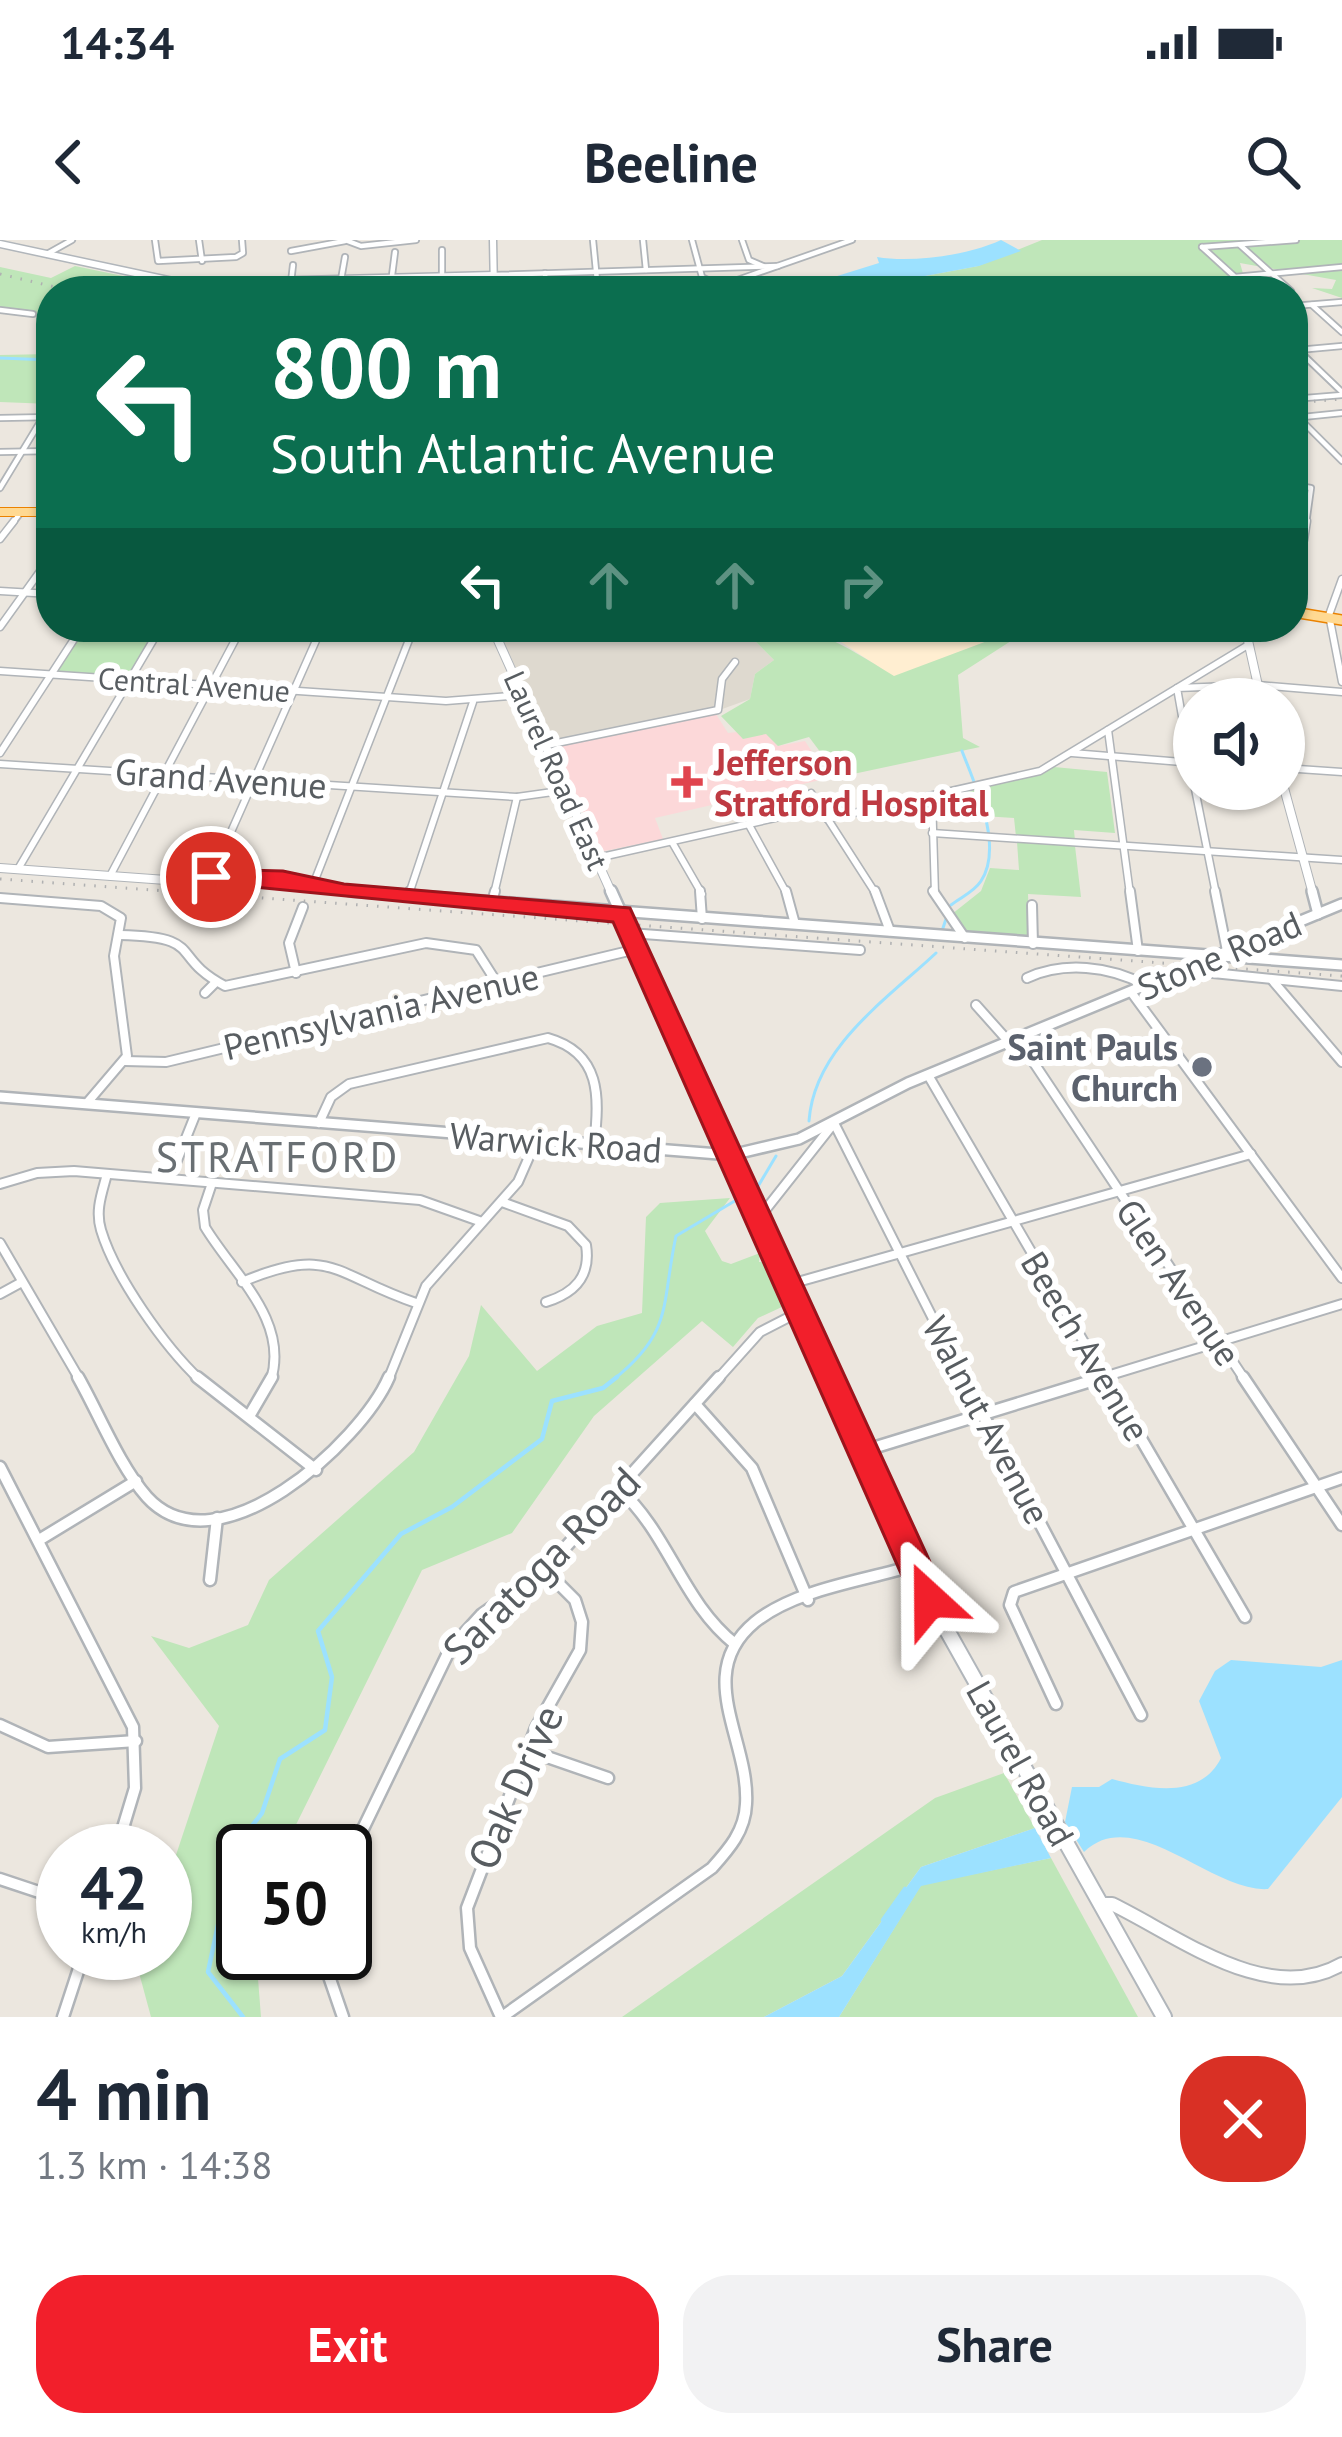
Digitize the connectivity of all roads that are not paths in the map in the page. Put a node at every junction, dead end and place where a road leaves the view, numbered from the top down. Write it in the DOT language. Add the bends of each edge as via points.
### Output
graph roads {
  1 [pos="71,240"];
  2 [pos="154,240"];
  3 [pos="199,240"];
  4 [pos="242,240"];
  5 [pos="416,240"];
  6 [pos="493,240"];
  7 [pos="593,240"];
  8 [pos="643,240"];
  9 [pos="692,240"];
  10 [pos="742,240"];
  11 [pos="852,240"];
  12 [pos="1295,240"];
  13 [pos="345,241"];
  14 [pos="387,242"];
  15 [pos="0,244"];
  16 [pos="1240,245"];
  17 [pos="442,250"];
  18 [pos="291,251"];
  19 [pos="395,252"];
  20 [pos="46,255"];
  21 [pos="345,257"];
  22 [pos="202,261"];
  23 [pos="293,265"];
  24 [pos="763,266"];
  25 [pos="778,266"];
  26 [pos="1342,267"];
  27 [pos="698,268"];
  28 [pos="646,270"];
  29 [pos="596,272"];
  30 [pos="545,273"];
  31 [pos="1272,273"];
  32 [pos="494,275"];
  33 [pos="140,276"];
  34 [pos="292,276"];
  35 [pos="341,276"];
  36 [pos="392,276"];
  37 [pos="442,276"];
  38 [pos="481,276"];
  39 [pos="545,276"];
  40 [pos="596,276"];
  41 [pos="701,276"];
  42 [pos="749,276"];
  43 [pos="1234,276"];
  44 [pos="1244,276"];
  45 [pos="1275,276"];
  46 [pos="1342,302"];
  47 [pos="1309,304"];
  48 [pos="0,310"];
  49 [pos="33,314"];
  50 [pos="1342,332"];
  51 [pos="1342,346"];
  52 [pos="1308,347"];
  53 [pos="1308,360"];
  54 [pos="1342,393"];
  55 [pos="1308,397"];
  56 [pos="1342,413"];
  57 [pos="36,417"];
  58 [pos="1308,417"];
  59 [pos="0,418"];
  60 [pos="1308,429"];
  61 [pos="36,432"];
  62 [pos="0,452"];
  63 [pos="22,452"];
  64 [pos="36,452"];
  65 [pos="1342,461"];
  66 [pos="0,488"];
  67 [pos="36,511"];
  68 [pos="0,512"];
  69 [pos="21,512"];
  70 [pos="0,539"];
  71 [pos="36,577"];
  72 [pos="1342,579"];
  73 [pos="0,591"];
  74 [pos="25,592"];
  75 [pos="36,592"];
  76 [pos="1336,619"];
  77 [pos="0,627"];
  78 [pos="72,642"];
  79 [pos="152,642"];
  80 [pos="234,642"];
  81 [pos="315,642"];
  82 [pos="408,642"];
  83 [pos="499,642"];
  84 [pos="1248,642"];
  85 [pos="1248,645"];
  86 [pos="735,662"];
  87 [pos="0,671"];
  88 [pos="51,674"];
  89 [pos="1194,678"];
  90 [pos="1256,678"];
  91 [pos="130,679"];
  92 [pos="1342,682"];
  93 [pos="212,684"];
  94 [pos="1305,689"];
  95 [pos="1173,690"];
  96 [pos="293,691"];
  97 [pos="1342,692"];
  98 [pos="524,695"];
  99 [pos="387,698"];
  100 [pos="473,702"];
  101 [pos="1108,730"];
  102 [pos="547,745"];
  103 [pos="0,753"];
  104 [pos="1070,753"];
  105 [pos="1112,757"];
  106 [pos="1173,762"];
  107 [pos="0,764"];
  108 [pos="79,769"];
  109 [pos="1305,769"];
  110 [pos="1342,772"];
  111 [pos="164,774"];
  112 [pos="252,780"];
  113 [pos="352,787"];
  114 [pos="567,790"];
  115 [pos="811,793"];
  116 [pos="442,794"];
  117 [pos="932,796"];
  118 [pos="517,797"];
  119 [pos="820,808"];
  120 [pos="1198,810"];
  121 [pos="1290,810"];
  122 [pos="827,820"];
  123 [pos="749,825"];
  124 [pos="932,833"];
  125 [pos="672,842"];
  126 [pos="1126,848"];
  127 [pos="1206,852"];
  128 [pos="597,858"];
  129 [pos="1302,858"];
  130 [pos="1342,860"];
  131 [pos="0,868"];
  132 [pos="18,869"];
  133 [pos="110,876"];
  134 [pos="211,877"];
  135 [pos="313,885"];
  136 [pos="408,897"];
  137 [pos="0,898"];
  138 [pos="491,904"];
  139 [pos="1031,904"];
  140 [pos="1342,904"];
  141 [pos="303,907"];
  142 [pos="622,914"];
  143 [pos="1318,914"];
  144 [pos="702,919"];
  145 [pos="795,926"];
  146 [pos="630,933"];
  147 [pos="891,933"];
  148 [pos="120,934"];
  149 [pos="965,938"];
  150 [pos="373,939"];
  151 [pos="1034,944"];
  152 [pos="637,950"];
  153 [pos="860,950"];
  154 [pos="1138,951"];
  155 [pos="1227,952"];
  156 [pos="1185,954"];
  157 [pos="378,955"];
  158 [pos="1216,956"];
  159 [pos="1196,965"];
  160 [pos="1342,965"];
  161 [pos="1183,970"];
  162 [pos="296,974"];
  163 [pos="1027,978"];
  164 [pos="1272,980"];
  165 [pos="214,983"];
  166 [pos="496,983"];
  167 [pos="1146,986"];
  168 [pos="1342,986"];
  169 [pos="205,992"];
  170 [pos="1131,992"];
  171 [pos="976,1005"];
  172 [pos="1013,1040"];
  173 [pos="125,1061"];
  174 [pos="1342,1062"];
  175 [pos="928,1075"];
  176 [pos="0,1096"];
  177 [pos="87,1103"];
  178 [pos="196,1113"];
  179 [pos="320,1123"];
  180 [pos="834,1124"];
  181 [pos="536,1141"];
  182 [pos="594,1146"];
  183 [pos="753,1152"];
  184 [pos="1251,1154"];
  185 [pos="731,1155"];
  186 [pos="107,1174"];
  187 [pos="169,1179"];
  188 [pos="212,1183"];
  189 [pos="0,1184"];
  190 [pos="1119,1192"];
  191 [pos="502,1202"];
  192 [pos="758,1220"];
  193 [pos="482,1222"];
  194 [pos="1012,1223"];
  195 [pos="0,1243"];
  196 [pos="897,1253"];
  197 [pos="1342,1278"];
  198 [pos="22,1282"];
  199 [pos="242,1282"];
  200 [pos="787,1285"];
  201 [pos="0,1294"];
  202 [pos="546,1302"];
  203 [pos="416,1303"];
  204 [pos="1342,1304"];
  205 [pos="799,1312"];
  206 [pos="1220,1341"];
  207 [pos="1106,1378"];
  208 [pos="695,1404"];
  209 [pos="251,1413"];
  210 [pos="986,1415"];
  211 [pos="863,1451"];
  212 [pos="0,1467"];
  213 [pos="316,1470"];
  214 [pos="1342,1478"];
  215 [pos="136,1481"];
  216 [pos="1316,1486"];
  217 [pos="619,1489"];
  218 [pos="217,1518"];
  219 [pos="1342,1525"];
  220 [pos="1193,1528"];
  221 [pos="39,1540"];
  222 [pos="914,1565"];
  223 [pos="545,1570"];
  224 [pos="1067,1572"];
  225 [pos="210,1580"];
  226 [pos="808,1600"];
  227 [pos="1246,1617"];
  228 [pos="735,1644"];
  229 [pos="1056,1704"];
  230 [pos="1141,1715"];
  231 [pos="0,1725"];
  232 [pos="136,1741"];
  233 [pos="527,1750"];
  234 [pos="608,1778"];
  235 [pos="124,1824"];
  236 [pos="365,1824"];
  237 [pos="0,1879"];
  238 [pos="36,1891"];
  239 [pos="1100,1904"];
  240 [pos="1342,1964"];
  241 [pos="75,1980"];
  242 [pos="330,1980"];
  243 [pos="63,2017"];
  244 [pos="343,2017"];
  245 [pos="502,2017"];
  246 [pos="1164,2017"];
  1 -- 20 [label="street"];
  2 -- 22 [label="street" via="159,262"];
  3 -- 22 [label="street"];
  4 -- 22 [label="street" via="239,256"];
  5 -- 14 [label="street"];
  6 -- 32 [label="main road"];
  7 -- 29 [label="street"];
  8 -- 28 [label="street"];
  9 -- 27 [label="street"];
  10 -- 24 [label="street" via="749,260"];
  11 -- 25 [label="street"];
  12 -- 16 [label="street"];
  13 -- 14 [label="street"];
  13 -- 18 [label="street"];
  15 -- 20 [label="main road"];
  16 -- 31 [label="street"];
  16 -- 43 [label="street" via="1202,248"];
  17 -- 37 [label="street"];
  19 -- 36 [label="street"];
  20 -- 33 [label="main road"];
  21 -- 35 [label="street"];
  23 -- 34 [label="street"];
  24 -- 25 [label="street"];
  24 -- 27 [label="street"];
  25 -- 42 [label="street"];
  26 -- 31 [label="street"];
  27 -- 28 [label="street"];
  27 -- 41 [label="street"];
  28 -- 29 [label="street"];
  29 -- 30 [label="street"];
  29 -- 40 [label="street"];
  30 -- 32 [label="street"];
  30 -- 39 [label="street"];
  31 -- 44 [label="street"];
  31 -- 45 [label="street"];
  32 -- 38 [label="main road"];
  46 -- 47 [label="street"];
  47 -- 50 [label="street"];
  48 -- 49 [label="street"];
  51 -- 52 [label="street"];
  53 -- 54 [label="street"];
  54 -- 55 [label="street"];
  56 -- 58 [label="street"];
  57 -- 59 [label="street"];
  60 -- 65 [label="street"];
  61 -- 63 [label="street"];
  62 -- 63 [label="street"];
  63 -- 64 [label="street"];
  63 -- 66 [label="street"];
  67 -- 69 [label="highway"];
  68 -- 69 [label="highway"];
  69 -- 70 [label="street"];
  71 -- 74 [label="street"];
  72 -- 76 [label="street" via="1334,590"];
  73 -- 74 [label="street"];
  74 -- 75 [label="street"];
  74 -- 77 [label="street"];
  76 -- 92 [label="street"];
  78 -- 88 [label="street"];
  79 -- 91 [label="street"];
  80 -- 93 [label="street"];
  81 -- 96 [label="street"];
  82 -- 99 [label="street"];
  83 -- 98 [label="main road, Laurel Road East"];
  84 -- 85 [label="street"];
  85 -- 89 [label="street"];
  85 -- 90 [label="street"];
  86 -- 102 [label="street" via="722,679 718,710"];
  87 -- 88 [label="street, Central Avenue"];
  88 -- 91 [label="street, Central Avenue"];
  88 -- 103 [label="street"];
  91 -- 93 [label="street, Central Avenue"];
  91 -- 108 [label="street"];
  93 -- 96 [label="street, Central Avenue"];
  93 -- 111 [label="street"];
  94 -- 97 [label="street"];
  95 -- 101 [label="street"];
  96 -- 99 [label="street, Central Avenue"];
  96 -- 112 [label="street"];
  98 -- 100 [label="street, Central Avenue"];
  98 -- 102 [label="main road, Laurel Road East"];
  99 -- 100 [label="street, Central Avenue"];
  99 -- 113 [label="street"];
  100 -- 116 [label="street"];
  101 -- 104 [label="street"];
  101 -- 105 [label="street"];
  102 -- 114 [label="main road, Laurel Road East"];
  104 -- 105 [label="street"];
  104 -- 117 [label="street" via="1036,773"];
  105 -- 106 [label="street"];
  105 -- 126 [label="street"];
  107 -- 108 [label="street, Grand Avenue"];
  108 -- 111 [label="street, Grand Avenue"];
  108 -- 132 [label="street"];
  109 -- 110 [label="street"];
  111 -- 112 [label="street, Grand Avenue"];
  111 -- 133 [label="street"];
  112 -- 113 [label="street, Grand Avenue"];
  112 -- 134 [label="street"];
  113 -- 116 [label="street, Grand Avenue"];
  113 -- 135 [label="street"];
  114 -- 118 [label="street, Grand Avenue"];
  114 -- 128 [label="main road, Laurel Road East"];
  115 -- 119 [label="street"];
  116 -- 118 [label="street, Grand Avenue"];
  116 -- 136 [label="street"];
  117 -- 122 [label="street"];
  117 -- 124 [label="street"];
  118 -- 138 [label="street"];
  119 -- 122 [label="street"];
  119 -- 123 [label="street"];
  120 -- 127 [label="street"];
  121 -- 129 [label="street"];
  122 -- 147 [label="street" via="885,908"];
  123 -- 125 [label="street"];
  123 -- 145 [label="street" via="785,887"];
  124 -- 126 [label="street"];
  124 -- 149 [label="street" via="933,891"];
  125 -- 128 [label="street"];
  125 -- 144 [label="street" via="704,897"];
  126 -- 127 [label="street"];
  126 -- 154 [label="street"];
  127 -- 129 [label="street"];
  127 -- 155 [label="street"];
  128 -- 142 [label="main road, Laurel Road East"];
  129 -- 130 [label="street"];
  129 -- 143 [label="street"];
  131 -- 132 [label="street"];
  132 -- 133 [label="street"];
  133 -- 134 [label="street"];
  134 -- 135 [label="street"];
  135 -- 136 [label="street"];
  136 -- 138 [label="street"];
  137 -- 148 [label="street" via="94,905 118,915"];
  138 -- 142 [label="street"];
  139 -- 151 [label="street"];
  140 -- 143 [label="street, Stone Road"];
  141 -- 162 [label="street" via="289,943"];
  142 -- 144 [label="street"];
  142 -- 146 [label="main road, Laurel Road"];
  143 -- 155 [label="street, Stone Road"];
  144 -- 145 [label="street"];
  145 -- 147 [label="street"];
  146 -- 152 [label="main road, Laurel Road"];
  146 -- 153 [label="street"];
  147 -- 149 [label="street"];
  148 -- 165 [label="street" via="187,943"];
  148 -- 173 [label="street" via="114,956"];
  149 -- 151 [label="street"];
  150 -- 157 [label="street"];
  151 -- 154 [label="street"];
  152 -- 166 [label="street, Pennsylvania Avenue"];
  152 -- 185 [label="main road, Laurel Road"];
  154 -- 156 [label="street"];
  155 -- 158 [label="street, Stone Road"];
  156 -- 158 [label="street"];
  156 -- 159 [label="street"];
  157 -- 162 [label="street"];
  157 -- 166 [label="street" via="463,945 484,956"];
  158 -- 159 [label="street, Stone Road"];
  158 -- 160 [label="street"];
  159 -- 161 [label="street, Stone Road"];
  161 -- 164 [label="street"];
  161 -- 167 [label="street, Stone Road"];
  162 -- 165 [label="street"];
  163 -- 167 [label="street" via="1049,968 1116,973"];
  164 -- 168 [label="street"];
  164 -- 174 [label="street"];
  165 -- 169 [label="street"];
  166 -- 173 [label="street, Pennsylvania Avenue" via="161,1063"];
  167 -- 170 [label="street, Stone Road"];
  170 -- 172 [label="street, Stone Road"];
  170 -- 184 [label="street"];
  171 -- 172 [label="street, Glen Avenue"];
  172 -- 175 [label="street, Stone Road"];
  172 -- 190 [label="street, Glen Avenue"];
  173 -- 177 [label="street"];
  175 -- 180 [label="street, Stone Road"];
  175 -- 194 [label="street, Beech Avenue"];
  176 -- 177 [label="street, Warwick Road"];
  177 -- 178 [label="street, Warwick Road"];
  178 -- 179 [label="street, Warwick Road"];
  178 -- 187 [label="street"];
  179 -- 181 [label="street, Warwick Road"];
  179 -- 182 [label="street" via="331,1096 350,1084 554,1038 585,1054 598,1083"];
  180 -- 183 [label="street, Stone Road"];
  180 -- 192 [label="street, Stone Road"];
  180 -- 196 [label="street, Walnut Avenue"];
  181 -- 182 [label="street, Warwick Road"];
  181 -- 191 [label="street" via="526,1174"];
  182 -- 185 [label="street, Warwick Road"];
  183 -- 185 [label="street, Warwick Road"];
  184 -- 190 [label="street"];
  184 -- 197 [label="street"];
  185 -- 192 [label="main road, Laurel Road"];
  186 -- 187 [label="street"];
  186 -- 189 [label="street" via="54,1171"];
  186 -- 209 [label="street" via="97,1212 108,1245 185,1365"];
  187 -- 188 [label="street"];
  188 -- 193 [label="street" via="428,1201"];
  188 -- 199 [label="street" via="206,1227"];
  190 -- 194 [label="street"];
  190 -- 206 [label="street, Glen Avenue"];
  191 -- 193 [label="street"];
  191 -- 202 [label="street" via="571,1228 594,1261 573,1290"];
  192 -- 200 [label="main road, Laurel Road"];
  193 -- 203 [label="street"];
  194 -- 196 [label="street"];
  194 -- 207 [label="street, Beech Avenue"];
  195 -- 198 [label="street"];
  196 -- 200 [label="street"];
  196 -- 210 [label="street, Walnut Avenue"];
  198 -- 201 [label="street"];
  198 -- 215 [label="street"];
  199 -- 203 [label="street" via="320,1261"];
  199 -- 209 [label="street" via="281,1352 277,1377"];
  200 -- 205 [label="main road, Laurel Road"];
  203 -- 213 [label="street" via="376,1403"];
  204 -- 206 [label="street"];
  205 -- 208 [label="street, Saratoga Road" via="760,1332"];
  205 -- 211 [label="main road, Laurel Road"];
  206 -- 207 [label="street"];
  206 -- 216 [label="street, Glen Avenue"];
  207 -- 210 [label="street"];
  207 -- 220 [label="street, Beech Avenue"];
  208 -- 217 [label="street, Saratoga Road"];
  208 -- 226 [label="street" via="750,1460"];
  209 -- 213 [label="street"];
  210 -- 211 [label="street"];
  210 -- 224 [label="street, Walnut Avenue"];
  211 -- 222 [label="main road, Laurel Road"];
  212 -- 221 [label="street"];
  213 -- 218 [label="street"];
  214 -- 216 [label="street"];
  215 -- 218 [label="street" via="169,1514"];
  215 -- 221 [label="street"];
  216 -- 219 [label="street, Glen Avenue"];
  216 -- 220 [label="street"];
  217 -- 223 [label="street, Saratoga Road"];
  217 -- 228 [label="street" via="665,1538 694,1608"];
  218 -- 225 [label="street"];
  220 -- 224 [label="street"];
  220 -- 227 [label="street, Beech Avenue"];
  221 -- 232 [label="street"];
  222 -- 226 [label="street"];
  222 -- 239 [label="main road, Laurel Road"];
  223 -- 233 [label="street, Oak Drive" via="575,1600 582,1642"];
  223 -- 236 [label="street, Saratoga Road" via="449,1649"];
  224 -- 229 [label="street" via="1013,1594 1010,1605"];
  224 -- 230 [label="street, Walnut Avenue"];
  226 -- 228 [label="street" via="758,1620"];
  228 -- 245 [label="street" via="723,1699 750,1795 735,1844"];
  231 -- 232 [label="street" via="38,1748"];
  232 -- 235 [label="street"];
  233 -- 234 [label="street"];
  233 -- 245 [label="street, Oak Drive" via="467,1908 472,1957"];
  237 -- 238 [label="street"];
  239 -- 240 [label="street" via="1264,1978 1287,1983"];
  239 -- 246 [label="main road, Laurel Road"];
  241 -- 243 [label="street"];
  242 -- 244 [label="street"];
}
